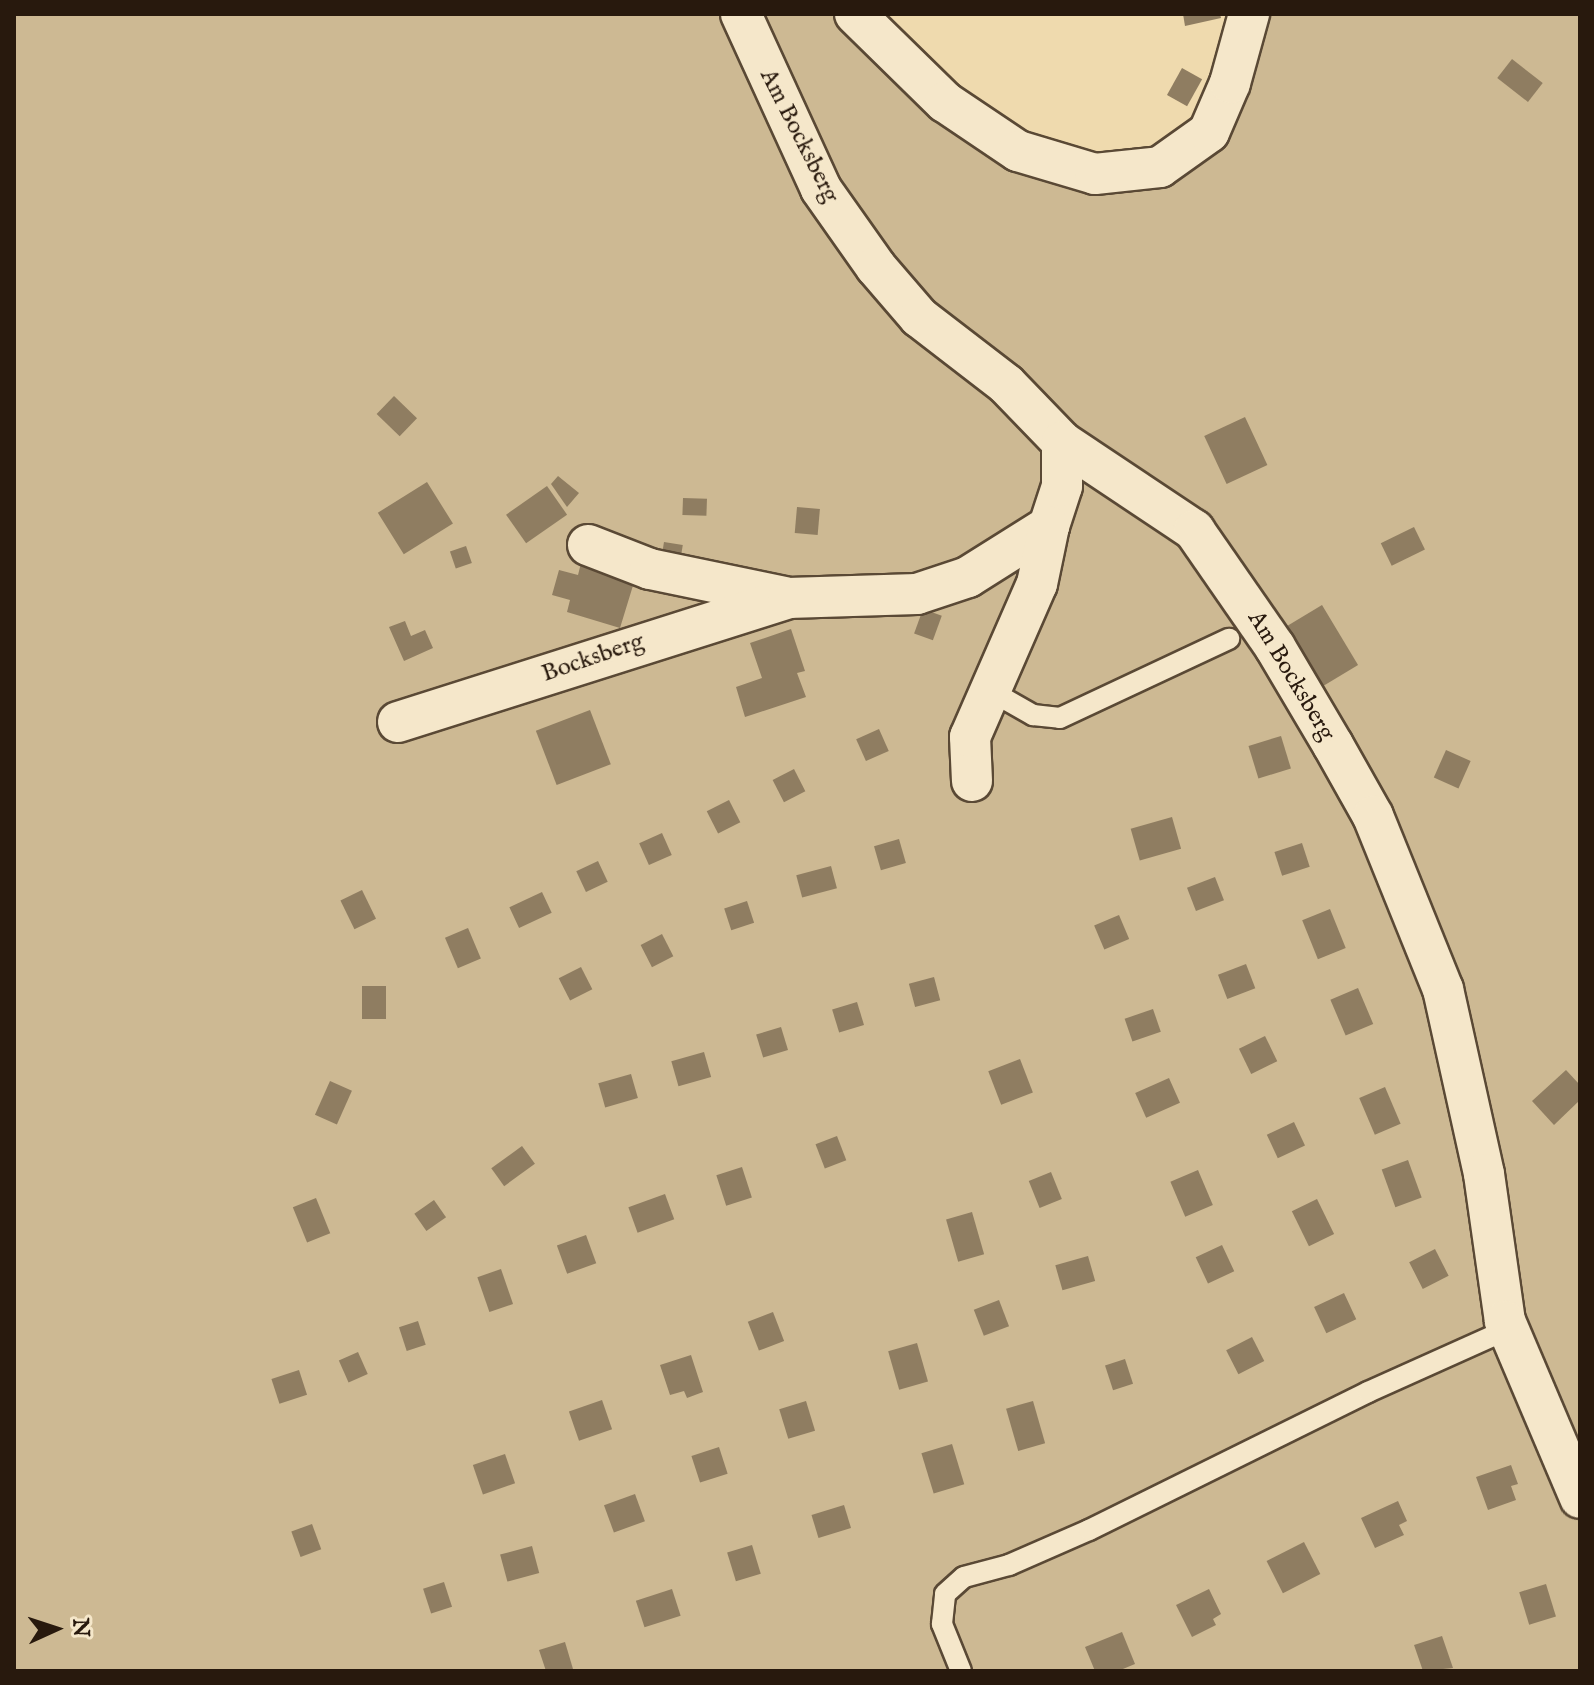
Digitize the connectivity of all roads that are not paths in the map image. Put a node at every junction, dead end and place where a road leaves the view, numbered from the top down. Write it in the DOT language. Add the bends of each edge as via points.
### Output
graph roads {
  1 [pos="741,14"];
  2 [pos="855,14"];
  3 [pos="1249,14"];
  4 [pos="1062,442"];
  5 [pos="1049,526"];
  6 [pos="588,545"];
  7 [pos="788,598"];
  8 [pos="1229,639"];
  9 [pos="989,690"];
  10 [pos="398,722"];
  11 [pos="972,781"];
  12 [pos="1508,1329"];
  13 [pos="1580,1498"];
  14 [pos="961,1671"];
  1 -- 4 [label="street, Am Bocksberg" via="821,189 876,267 919,317 1006,384"];
  2 -- 3 [label="street" via="945,102 993,135 1018,151 1095,174 1160,167 1209,132 1230,83"];
  4 -- 5 [label="street" via="1062,486"];
  4 -- 12 [label="street, Am Bocksberg" via="1194,530 1275,647 1373,816 1443,989 1462,1057"];
  5 -- 7 [label="street, Bocksberg" via="968,577 917,594"];
  5 -- 9 [label="street" via="1037,584"];
  6 -- 7 [label="street, Bocksberg" via="650,569"];
  7 -- 10 [label="street, Bocksberg"];
  8 -- 9 [label="lane" via="1060,718 1033,715"];
  9 -- 11 [label="street" via="970,737"];
  12 -- 13 [label="street, Am Bocksberg"];
  12 -- 14 [label="lane" via="1089,1530 1009,1565 964,1577 945,1594 942,1624"];
}
